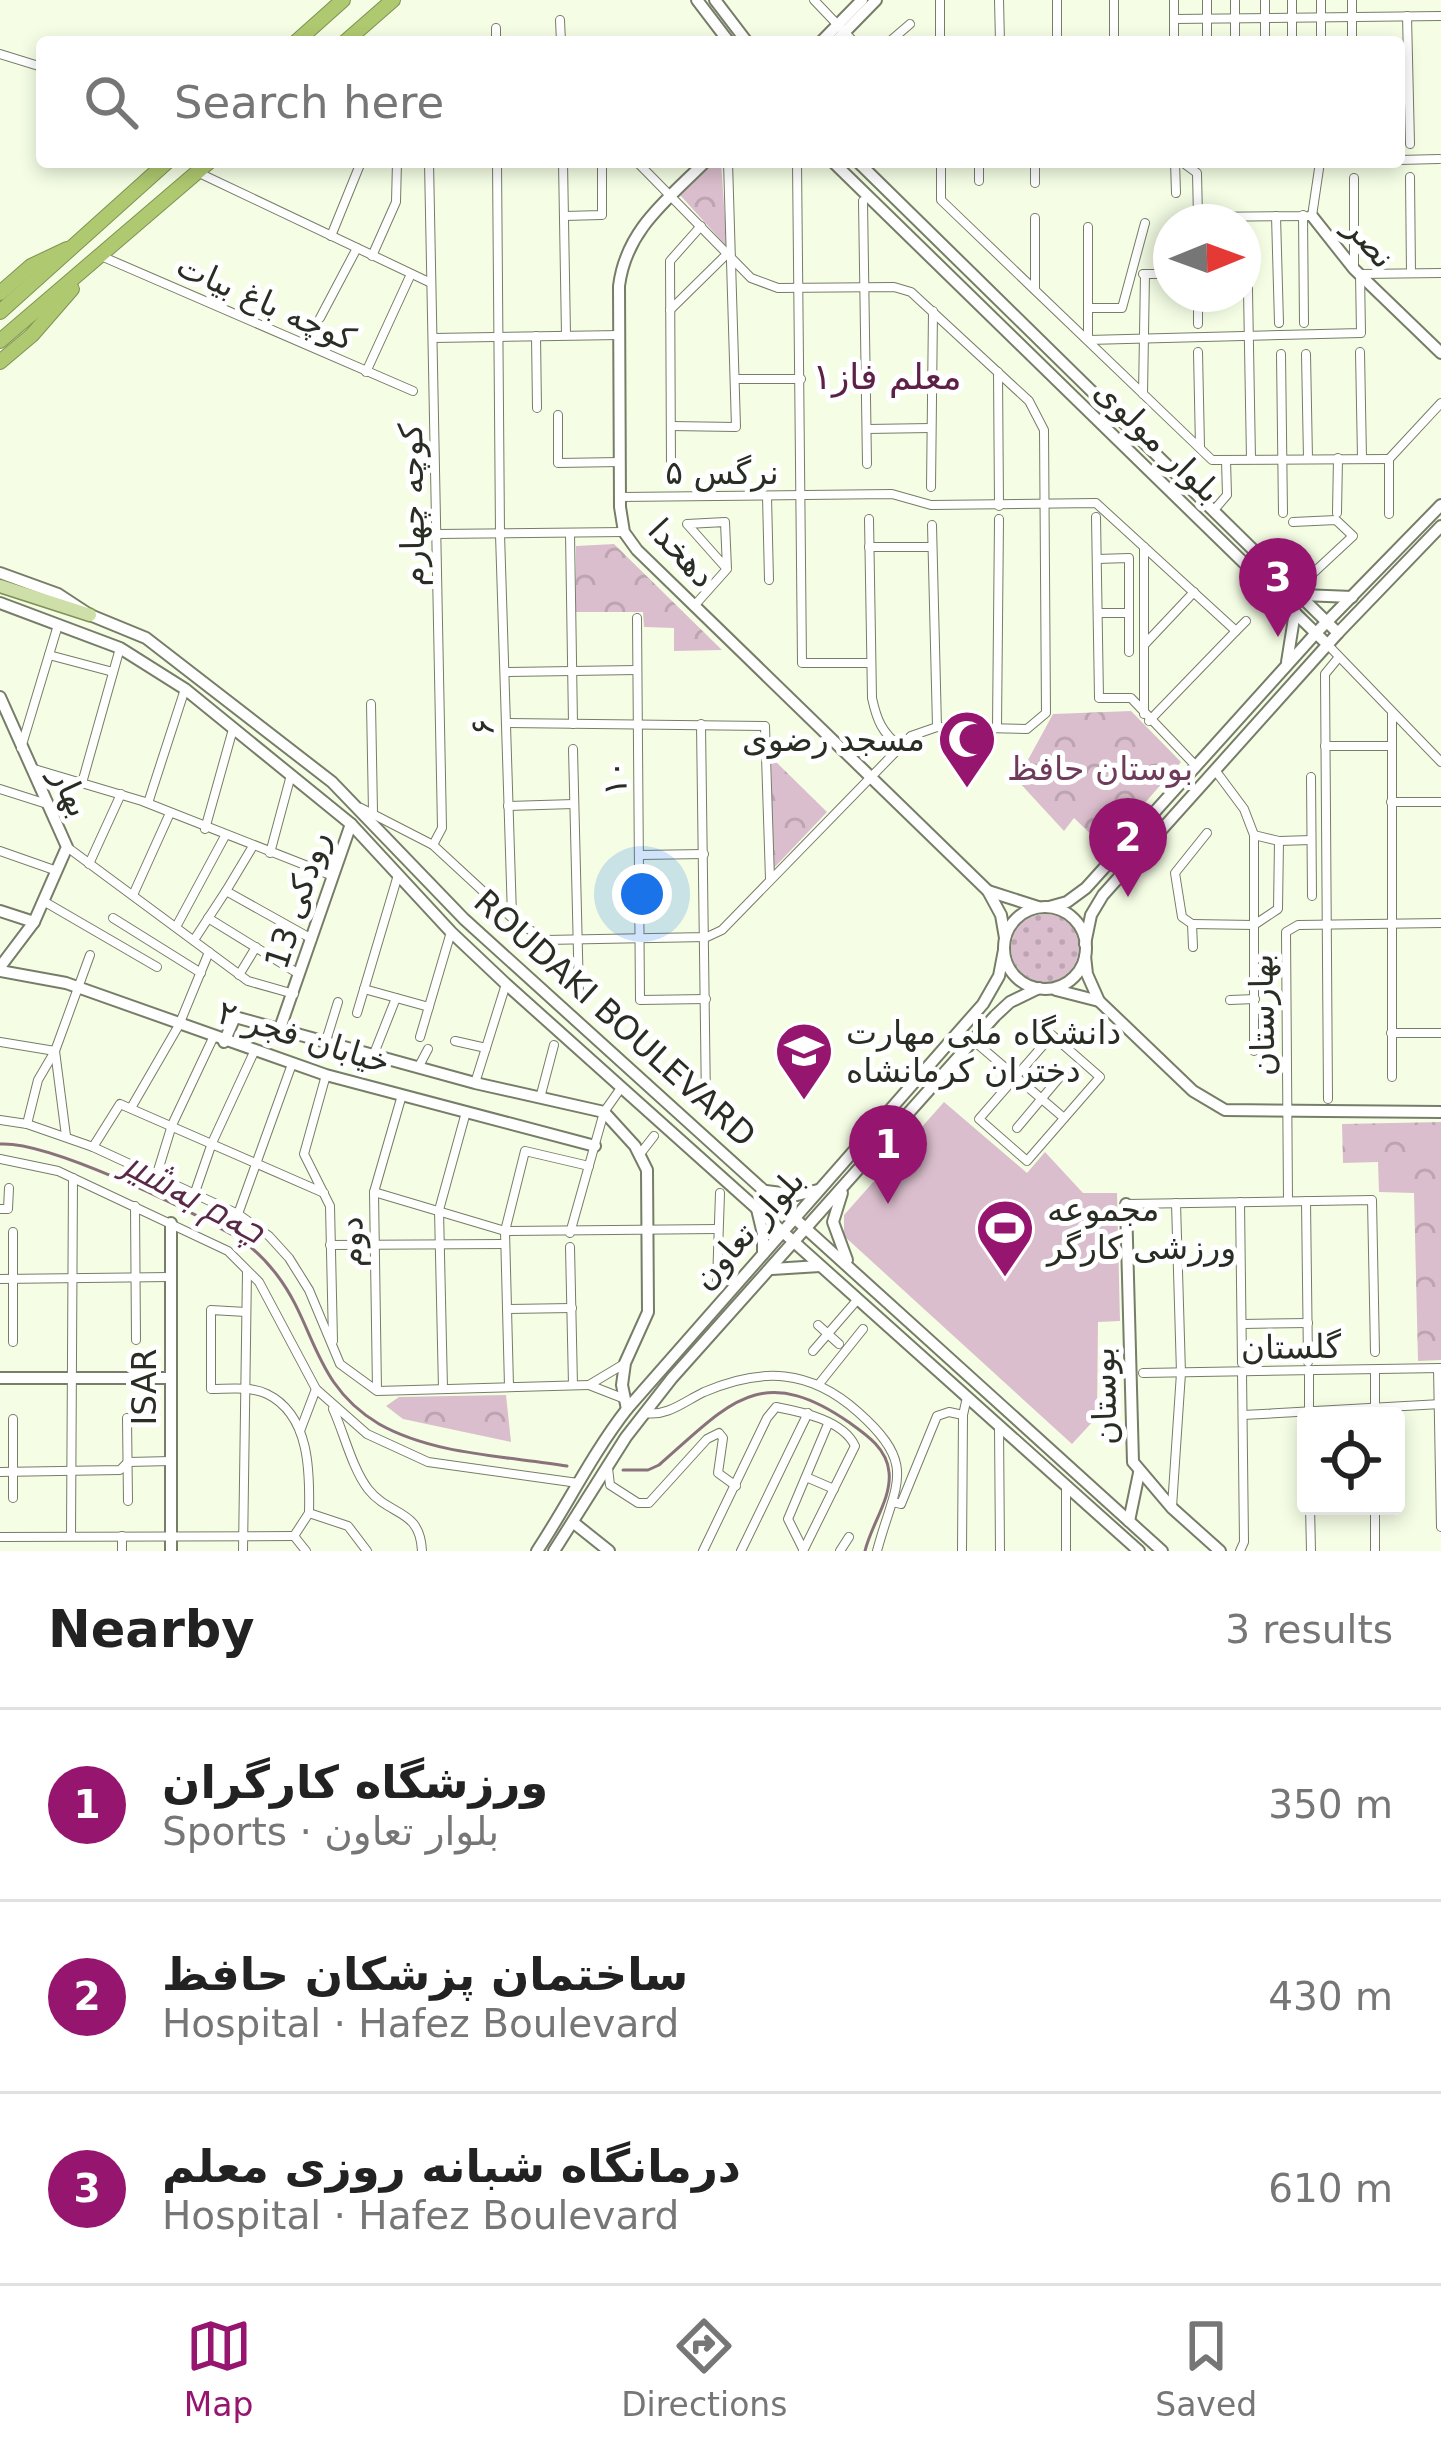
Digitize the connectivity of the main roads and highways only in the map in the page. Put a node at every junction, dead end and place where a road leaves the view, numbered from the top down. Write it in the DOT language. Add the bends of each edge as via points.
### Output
graph roads {
  1 [pos="343,0"];
  2 [pos="393,0"];
  3 [pos="697,0"];
  4 [pos="716,0"];
  5 [pos="862,0"];
  6 [pos="876,0"];
  7 [pos="303,36"];
  8 [pos="352,36"];
  9 [pos="724,36"];
  10 [pos="743,36"];
  11 [pos="843,36"];
  12 [pos="843,36"];
  13 [pos="161,168"];
  14 [pos="202,168"];
  15 [pos="699,168"];
  16 [pos="839,168"];
  17 [pos="864,168"];
  18 [pos="1308,216"];
  19 [pos="82,242"];
  20 [pos="100,255"];
  21 [pos="2,288"];
  22 [pos="0,312"];
  23 [pos="0,341"];
  24 [pos="1441,353"];
  25 [pos="0,362"];
  26 [pos="1153,449"];
  27 [pos="1141,462"];
  28 [pos="1441,506"];
  29 [pos="1441,526"];
  30 [pos="0,573"];
  31 [pos="0,586"];
  32 [pos="1299,592"];
  33 [pos="1352,597"];
  34 [pos="0,603"];
  35 [pos="1295,612"];
  36 [pos="90,615"];
  37 [pos="1327,622"];
  38 [pos="1338,632"];
  39 [pos="1316,633"];
  40 [pos="1327,644"];
  41 [pos="1287,664"];
  42 [pos="0,697"];
  43 [pos="350,824"];
  44 [pos="988,891"];
  45 [pos="1045,907"];
  46 [pos="0,911"];
  47 [pos="464,919"];
  48 [pos="34,922"];
  49 [pos="451,932"];
  50 [pos="1005,944"];
  51 [pos="1085,950"];
  52 [pos="0,969"];
  53 [pos="1043,988"];
  54 [pos="1099,1001"];
  55 [pos="279,1031"];
  56 [pos="219,1040"];
  57 [pos="1441,1112"];
  58 [pos="595,1146"];
  59 [pos="847,1183"];
  60 [pos="821,1189"];
  61 [pos="764,1190"];
  62 [pos="1126,1204"];
  63 [pos="756,1206"];
  64 [pos="795,1219"];
  65 [pos="171,1223"];
  66 [pos="806,1229"];
  67 [pos="784,1230"];
  68 [pos="796,1241"];
  69 [pos="763,1254"];
  70 [pos="820,1266"];
  71 [pos="772,1268"];
  72 [pos="852,1268"];
  73 [pos="0,1378"];
  74 [pos="171,1378"];
  75 [pos="626,1404"];
  76 [pos="1139,1473"];
  77 [pos="1130,1521"];
  78 [pos="574,1523"];
  79 [pos="1134,1549"];
  80 [pos="171,1551"];
  81 [pos="537,1551"];
  82 [pos="554,1551"];
  83 [pos="609,1551"];
  84 [pos="1162,1551"];
  85 [pos="1220,1551"];
  1 -- 7 [label="highway"];
  2 -- 8 [label="highway"];
  3 -- 9 [label="main road"];
  4 -- 10 [label="main road"];
  5 -- 11 [label="main road"];
  6 -- 12 [label="main road"];
  13 -- 19 [label="highway"];
  14 -- 20 [label="highway"];
  15 -- 44 [label="main road, دهخدا" via="626,252 624,532"];
  16 -- 27 [label="main road, بلوار مولوی"];
  17 -- 26 [label="main road, بلوار مولوی"];
  18 -- 24 [label="main road, نصر"];
  19 -- 21 [label="highway"];
  19 -- 22 [label="highway"];
  20 -- 23 [label="highway"];
  20 -- 25 [label="highway"];
  26 -- 27 [label="main road"];
  26 -- 32 [label="main road, بلوار مولوی"];
  27 -- 35 [label="main road, بلوار مولوی"];
  28 -- 33 [label="main road"];
  29 -- 38 [label="main road"];
  30 -- 36 [label="main road, ROUDAKI BOULEVARD"];
  31 -- 36 [label="main road"];
  32 -- 33 [label="main road"];
  32 -- 37 [label="main road, بلوار مولوی"];
  33 -- 37 [label="main road"];
  34 -- 43 [label="main road, ROUDAKI BOULEVARD" via="120,647"];
  35 -- 39 [label="main road, بلوار مولوی"];
  35 -- 41 [label="main road"];
  36 -- 47 [label="main road, ROUDAKI BOULEVARD" via="184,665 357,806"];
  37 -- 38 [label="main road, بلوار مولوی"];
  37 -- 39 [label="main road"];
  38 -- 40 [label="main road"];
  39 -- 40 [label="main road, بلوار مولوی"];
  39 -- 41 [label="main road"];
  40 -- 51 [label="main road" via="1097,902"];
  41 -- 45 [label="main road" via="1086,888"];
  42 -- 48 [label="main road, بهار" via="67,847"];
  43 -- 49 [label="main road, ROUDAKI BOULEVARD"];
  43 -- 55 [label="main road, رودکی 13"];
  44 -- 45 [label="main road"];
  44 -- 50 [label="main road"];
  45 -- 50 [label="main road" via="1016,919"];
  45 -- 51 [label="main road" via="1074,919"];
  46 -- 48 [label="main road"];
  47 -- 49 [label="main road"];
  47 -- 61 [label="main road, ROUDAKI BOULEVARD"];
  48 -- 52 [label="main road, بهار"];
  49 -- 63 [label="main road, ROUDAKI BOULEVARD"];
  50 -- 53 [label="main road" via="1015,975"];
  50 -- 60 [label="main road, بلوار تعاون" via="989,996"];
  51 -- 53 [label="main road" via="1071,979"];
  51 -- 54 [label="main road"];
  52 -- 56 [label="main road, خیابان فجر ۲" via="66,983"];
  53 -- 54 [label="main road"];
  53 -- 59 [label="main road, بلوار تعاون" via="1004,1006"];
  54 -- 57 [label="main road" via="1208,1102 1244,1113"];
  55 -- 56 [label="main road" via="235,1017"];
  55 -- 75 [label="main road" via="604,1112 647,1170 648,1312 626,1364"];
  56 -- 58 [label="main road, خیابان فجر ۲"];
  59 -- 66 [label="main road, بلوار تعاون"];
  59 -- 72 [label="main road" via="833,1222"];
  60 -- 61 [label="main road" via="797,1196"];
  60 -- 64 [label="main road, بلوار تعاون"];
  61 -- 64 [label="main road, ROUDAKI BOULEVARD"];
  62 -- 76 [label="main road, بوستان"];
  63 -- 67 [label="main road, ROUDAKI BOULEVARD"];
  63 -- 69 [label="main road"];
  64 -- 66 [label="main road, ROUDAKI BOULEVARD"];
  64 -- 67 [label="main road, بلوار تعاون"];
  65 -- 74 [label="main road, ISAR"];
  66 -- 68 [label="main road, بلوار تعاون"];
  66 -- 72 [label="main road, ROUDAKI BOULEVARD"];
  67 -- 68 [label="main road, ROUDAKI BOULEVARD"];
  67 -- 69 [label="main road, بلوار تعاون"];
  68 -- 70 [label="main road"];
  68 -- 71 [label="main road, بلوار تعاون"];
  69 -- 75 [label="main road, بلوار تعاون"];
  70 -- 71 [label="main road"];
  70 -- 79 [label="main road"];
  71 -- 78 [label="main road, بلوار تعاون" via="645,1413"];
  72 -- 77 [label="main road, ROUDAKI BOULEVARD"];
  73 -- 74 [label="main road"];
  74 -- 80 [label="main road, ISAR"];
  75 -- 81 [label="main road, بلوار تعاون"];
  76 -- 77 [label="main road"];
  76 -- 85 [label="main road, بوستان"];
  77 -- 84 [label="main road, ROUDAKI BOULEVARD"];
  78 -- 82 [label="main road, بلوار تعاون"];
  78 -- 83 [label="main road"];
}
